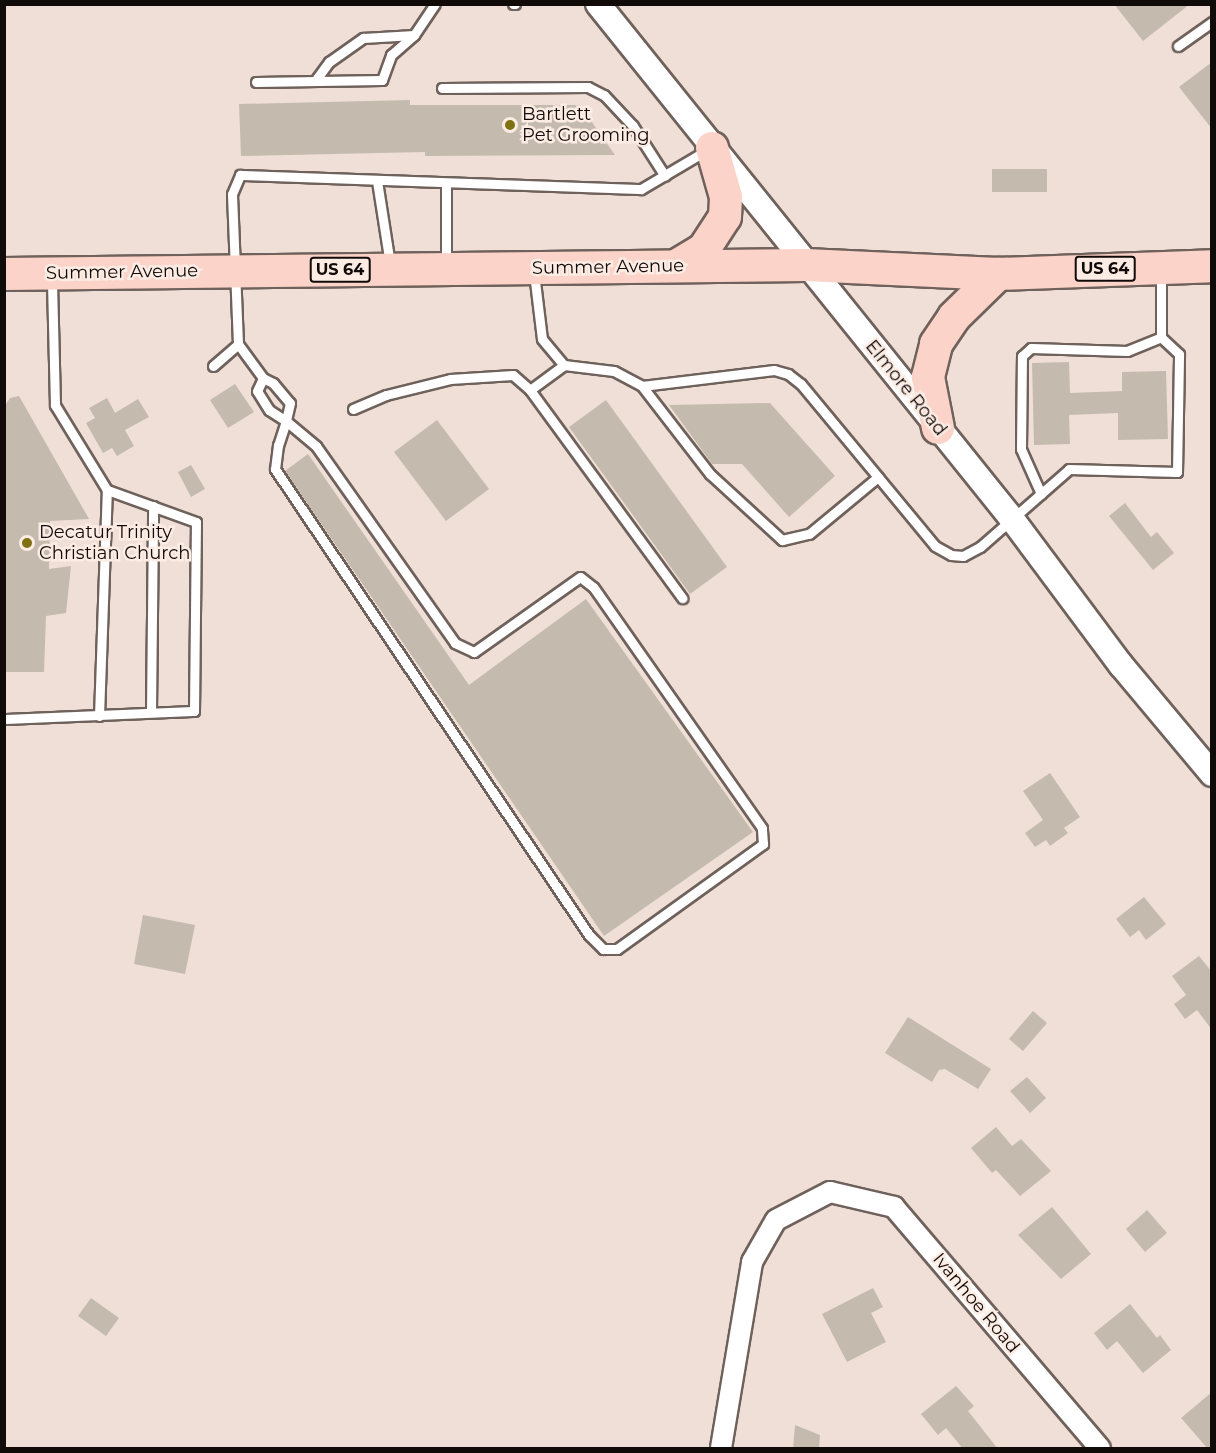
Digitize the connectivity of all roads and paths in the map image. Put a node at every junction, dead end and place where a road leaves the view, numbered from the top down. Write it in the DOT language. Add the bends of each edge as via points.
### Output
graph roads {
  1 [pos="435,4"];
  2 [pos="598,4"];
  3 [pos="1212,22"];
  4 [pos="414,35"];
  5 [pos="1178,46"];
  6 [pos="315,81"];
  7 [pos="256,82"];
  8 [pos="442,88"];
  9 [pos="712,147"];
  10 [pos="665,176"];
  11 [pos="377,181"];
  12 [pos="446,183"];
  13 [pos="806,265"];
  14 [pos="676,266"];
  15 [pos="1161,266"];
  16 [pos="1212,266"];
  17 [pos="533,268"];
  18 [pos="446,269"];
  19 [pos="391,270"];
  20 [pos="236,271"];
  21 [pos="52,273"];
  22 [pos="4,274"];
  23 [pos="998,274"];
  24 [pos="1161,337"];
  25 [pos="238,344"];
  26 [pos="564,365"];
  27 [pos="213,366"];
  28 [pos="263,378"];
  29 [pos="642,386"];
  30 [pos="530,390"];
  31 [pos="353,409"];
  32 [pos="286,421"];
  33 [pos="938,428"];
  34 [pos="878,477"];
  35 [pos="107,490"];
  36 [pos="1041,494"];
  37 [pos="153,506"];
  38 [pos="1012,519"];
  39 [pos="682,598"];
  40 [pos="151,711"];
  41 [pos="99,716"];
  42 [pos="4,719"];
  43 [pos="1212,774"];
  44 [pos="721,1449"];
  45 [pos="1100,1449"];
  1 -- 4 [label="lane"];
  2 -- 9 [label="street, Elmore Road"];
  3 -- 5 [label="lane"];
  4 -- 6 [label="lane" via="363,38 329,63"];
  4 -- 6 [label="lane" via="391,55 382,80"];
  6 -- 7 [label="lane"];
  8 -- 10 [label="lane" via="588,87 604,95 633,126"];
  9 -- 10 [label="lane"];
  9 -- 13 [label="street, Elmore Road"];
  9 -- 14 [label="main road" via="726,196 725,217 704,249"];
  10 -- 12 [label="lane" via="641,189"];
  11 -- 12 [label="lane"];
  11 -- 19 [label="lane"];
  11 -- 20 [label="lane" via="240,175 232,194"];
  12 -- 18 [label="lane"];
  13 -- 14 [label="main road, Summer Avenue / US 64"];
  13 -- 23 [label="main road, Summer Avenue / US 64"];
  13 -- 33 [label="street, Elmore Road"];
  14 -- 17 [label="main road, Summer Avenue / US 64"];
  15 -- 16 [label="main road, Summer Avenue / US 64"];
  15 -- 23 [label="main road, Summer Avenue / US 64"];
  15 -- 24 [label="lane"];
  17 -- 18 [label="main road, Summer Avenue / US 64"];
  17 -- 26 [label="lane" via="542,339"];
  18 -- 19 [label="main road, Summer Avenue / US 64"];
  19 -- 20 [label="main road, Summer Avenue / US 64"];
  20 -- 21 [label="main road, Summer Avenue / US 64"];
  20 -- 25 [label="lane"];
  21 -- 22 [label="main road, Summer Avenue / US 64"];
  21 -- 35 [label="lane" via="55,405"];
  23 -- 33 [label="main road" via="954,317 936,344 928,377"];
  24 -- 36 [label="lane" via="1126,351 1031,348 1022,356 1021,449"];
  24 -- 36 [label="lane" via="1179,354 1178,472 1069,470"];
  25 -- 27 [label="lane"];
  25 -- 28 [label="lane"];
  26 -- 29 [label="lane" via="614,371"];
  26 -- 30 [label="lane"];
  28 -- 32 [label="lane" via="273,383 290,403"];
  28 -- 32 [label="lane" via="257,391 274,416"];
  29 -- 34 [label="lane" via="774,370 788,374 801,384"];
  29 -- 34 [label="lane" via="710,474 782,540 809,534"];
  30 -- 31 [label="lane" via="513,375 450,379 386,395"];
  30 -- 39 [label="lane"];
  32 -- 32 [label="lane" via="316,446 455,643 474,652 580,577 593,587 762,828 763,844 616,949 603,949 589,934 275,469"];
  33 -- 38 [label="street, Elmore Road"];
  34 -- 38 [label="lane" via="934,546 951,555 963,556 980,547"];
  35 -- 37 [label="lane"];
  35 -- 41 [label="lane"];
  36 -- 38 [label="lane"];
  37 -- 40 [label="lane"];
  37 -- 40 [label="lane" via="196,522 194,711"];
  38 -- 43 [label="street, Elmore Road" via="1121,665"];
  40 -- 41 [label="lane"];
  41 -- 42 [label="lane"];
  44 -- 45 [label="street, Ivanhoe Road" via="752,1262 776,1220 830,1192 894,1207"];
}
